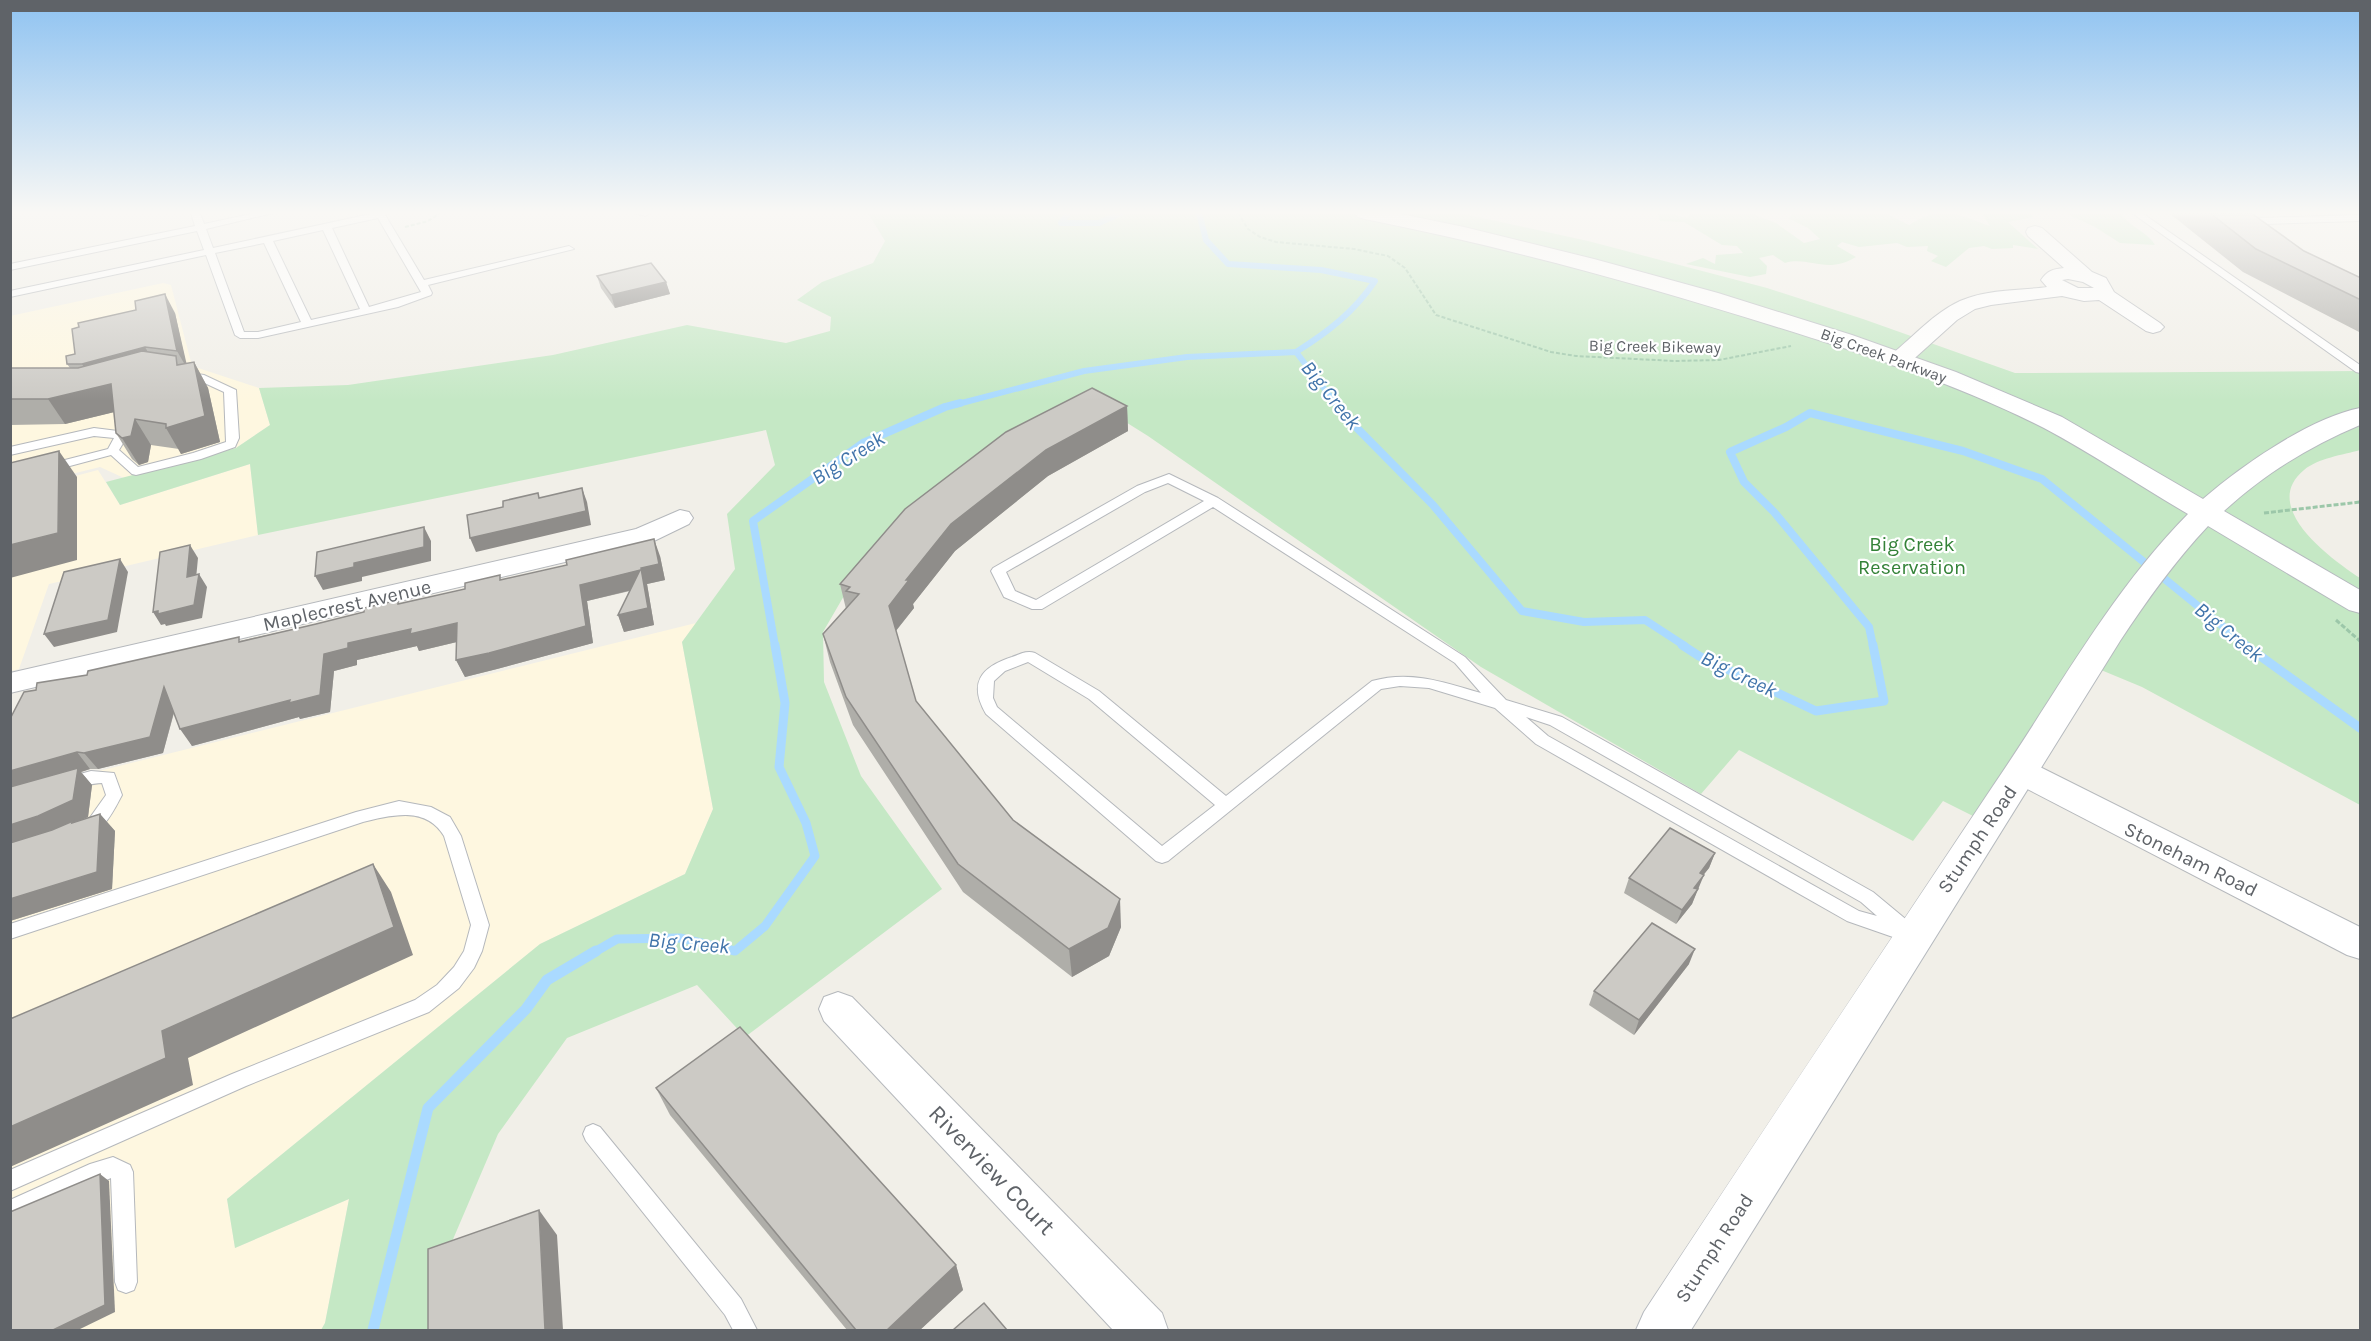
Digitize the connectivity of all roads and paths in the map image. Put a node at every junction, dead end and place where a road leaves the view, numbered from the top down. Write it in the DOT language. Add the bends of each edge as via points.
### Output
graph roads {
  1 [pos="94,276"];
  2 [pos="219,276"];
  3 [pos="284,276"];
  4 [pos="349,276"];
  5 [pos="416,276"];
  6 [pos="457,276"];
  7 [pos="1413,276"];
  8 [pos="1631,276"];
  9 [pos="2056,276"];
  10 [pos="2080,276"];
  11 [pos="2085,276"];
  12 [pos="2226,276"];
  13 [pos="421,284"];
  14 [pos="2064,290"];
  15 [pos="2102,293"];
  16 [pos="10,294"];
  17 [pos="366,311"];
  18 [pos="307,324"];
  19 [pos="2153,327"];
  20 [pos="1797,346"];
  21 [pos="1899,360"];
  22 [pos="2361,370"];
  23 [pos="168,372"];
  24 [pos="2361,416"];
  25 [pos="10,451"];
  26 [pos="113,451"];
  27 [pos="10,478"];
  28 [pos="1213,501"];
  29 [pos="2361,502"];
  30 [pos="2204,513"];
  31 [pos="2264,513"];
  32 [pos="680,518"];
  33 [pos="2361,603"];
  34 [pos="10,683"];
  35 [pos="1500,704"];
  36 [pos="2022,772"];
  37 [pos="56,787"];
  38 [pos="1226,805"];
  39 [pos="69,836"];
  40 [pos="10,932"];
  41 [pos="1913,936"];
  42 [pos="2361,944"];
  43 [pos="838,1009"];
  44 [pos="592,1134"];
  45 [pos="10,1181"];
  46 [pos="10,1210"];
  47 [pos="126,1282"];
  48 [pos="745,1330"];
  49 [pos="1145,1330"];
  50 [pos="1662,1330"];
  1 -- 16 [label="lane"];
  2 -- 18 [label="lane" via="240,335"];
  3 -- 18 [label="lane"];
  4 -- 17 [label="lane"];
  5 -- 13 [label="lane"];
  6 -- 13 [label="lane"];
  7 -- 20 [label="path, Big Creek Bikeway" via="1436,315 1551,352 1619,360 1719,360"];
  8 -- 21 [label="main road, Big Creek Parkway"];
  9 -- 14 [label="street" via="2052,277 2053,283"];
  10 -- 11 [label="street"];
  11 -- 15 [label="street" via="2103,285"];
  12 -- 22 [label="lane"];
  13 -- 17 [label="lane" via="427,293"];
  14 -- 15 [label="street" via="2089,295"];
  14 -- 21 [label="street" via="1968,305"];
  15 -- 19 [label="street"];
  17 -- 18 [label="lane"];
  21 -- 30 [label="main road, Big Creek Parkway" via="2053,423"];
  23 -- 26 [label="lane" via="200,377 230,390 231,444 136,471"];
  24 -- 30 [label="main road, Stumph Road" via="2309,439 2252,473"];
  25 -- 26 [label="lane" via="94,432 122,435"];
  26 -- 27 [label="lane"];
  28 -- 28 [label="lane" via="1169,478 1141,489 998,571 1009,594 1037,606"];
  28 -- 35 [label="lane" via="1460,660"];
  29 -- 31 [label="path"];
  30 -- 33 [label="main road, Big Creek Parkway"];
  30 -- 36 [label="main road, Stumph Road" via="2139,589"];
  32 -- 34 [label="street, Maplecrest Avenue" via="645,535"];
  35 -- 38 [label="lane" via="1430,683 1400,681 1377,685"];
  35 -- 41 [label="lane" via="1542,740 1853,916"];
  35 -- 41 [label="lane" via="1556,721 1867,897"];
  36 -- 41 [label="main road, Stumph Road"];
  36 -- 42 [label="street, Stoneham Road"];
  37 -- 39 [label="lane" via="91,777 108,777 114,795 95,824"];
  38 -- 38 [label="lane" via="1162,856 991,710 984,698 986,680 998,666 1030,656 1094,695"];
  40 -- 45 [label="lane" via="351,819 399,807 425,811 444,822 480,925 465,969 439,996 422,1006 239,1080"];
  41 -- 50 [label="main road, Stumph Road"];
  43 -- 49 [label="street, Riverview Court"];
  44 -- 48 [label="lane" via="733,1307"];
  46 -- 47 [label="lane" via="98,1171 113,1167 122,1172"];
}
